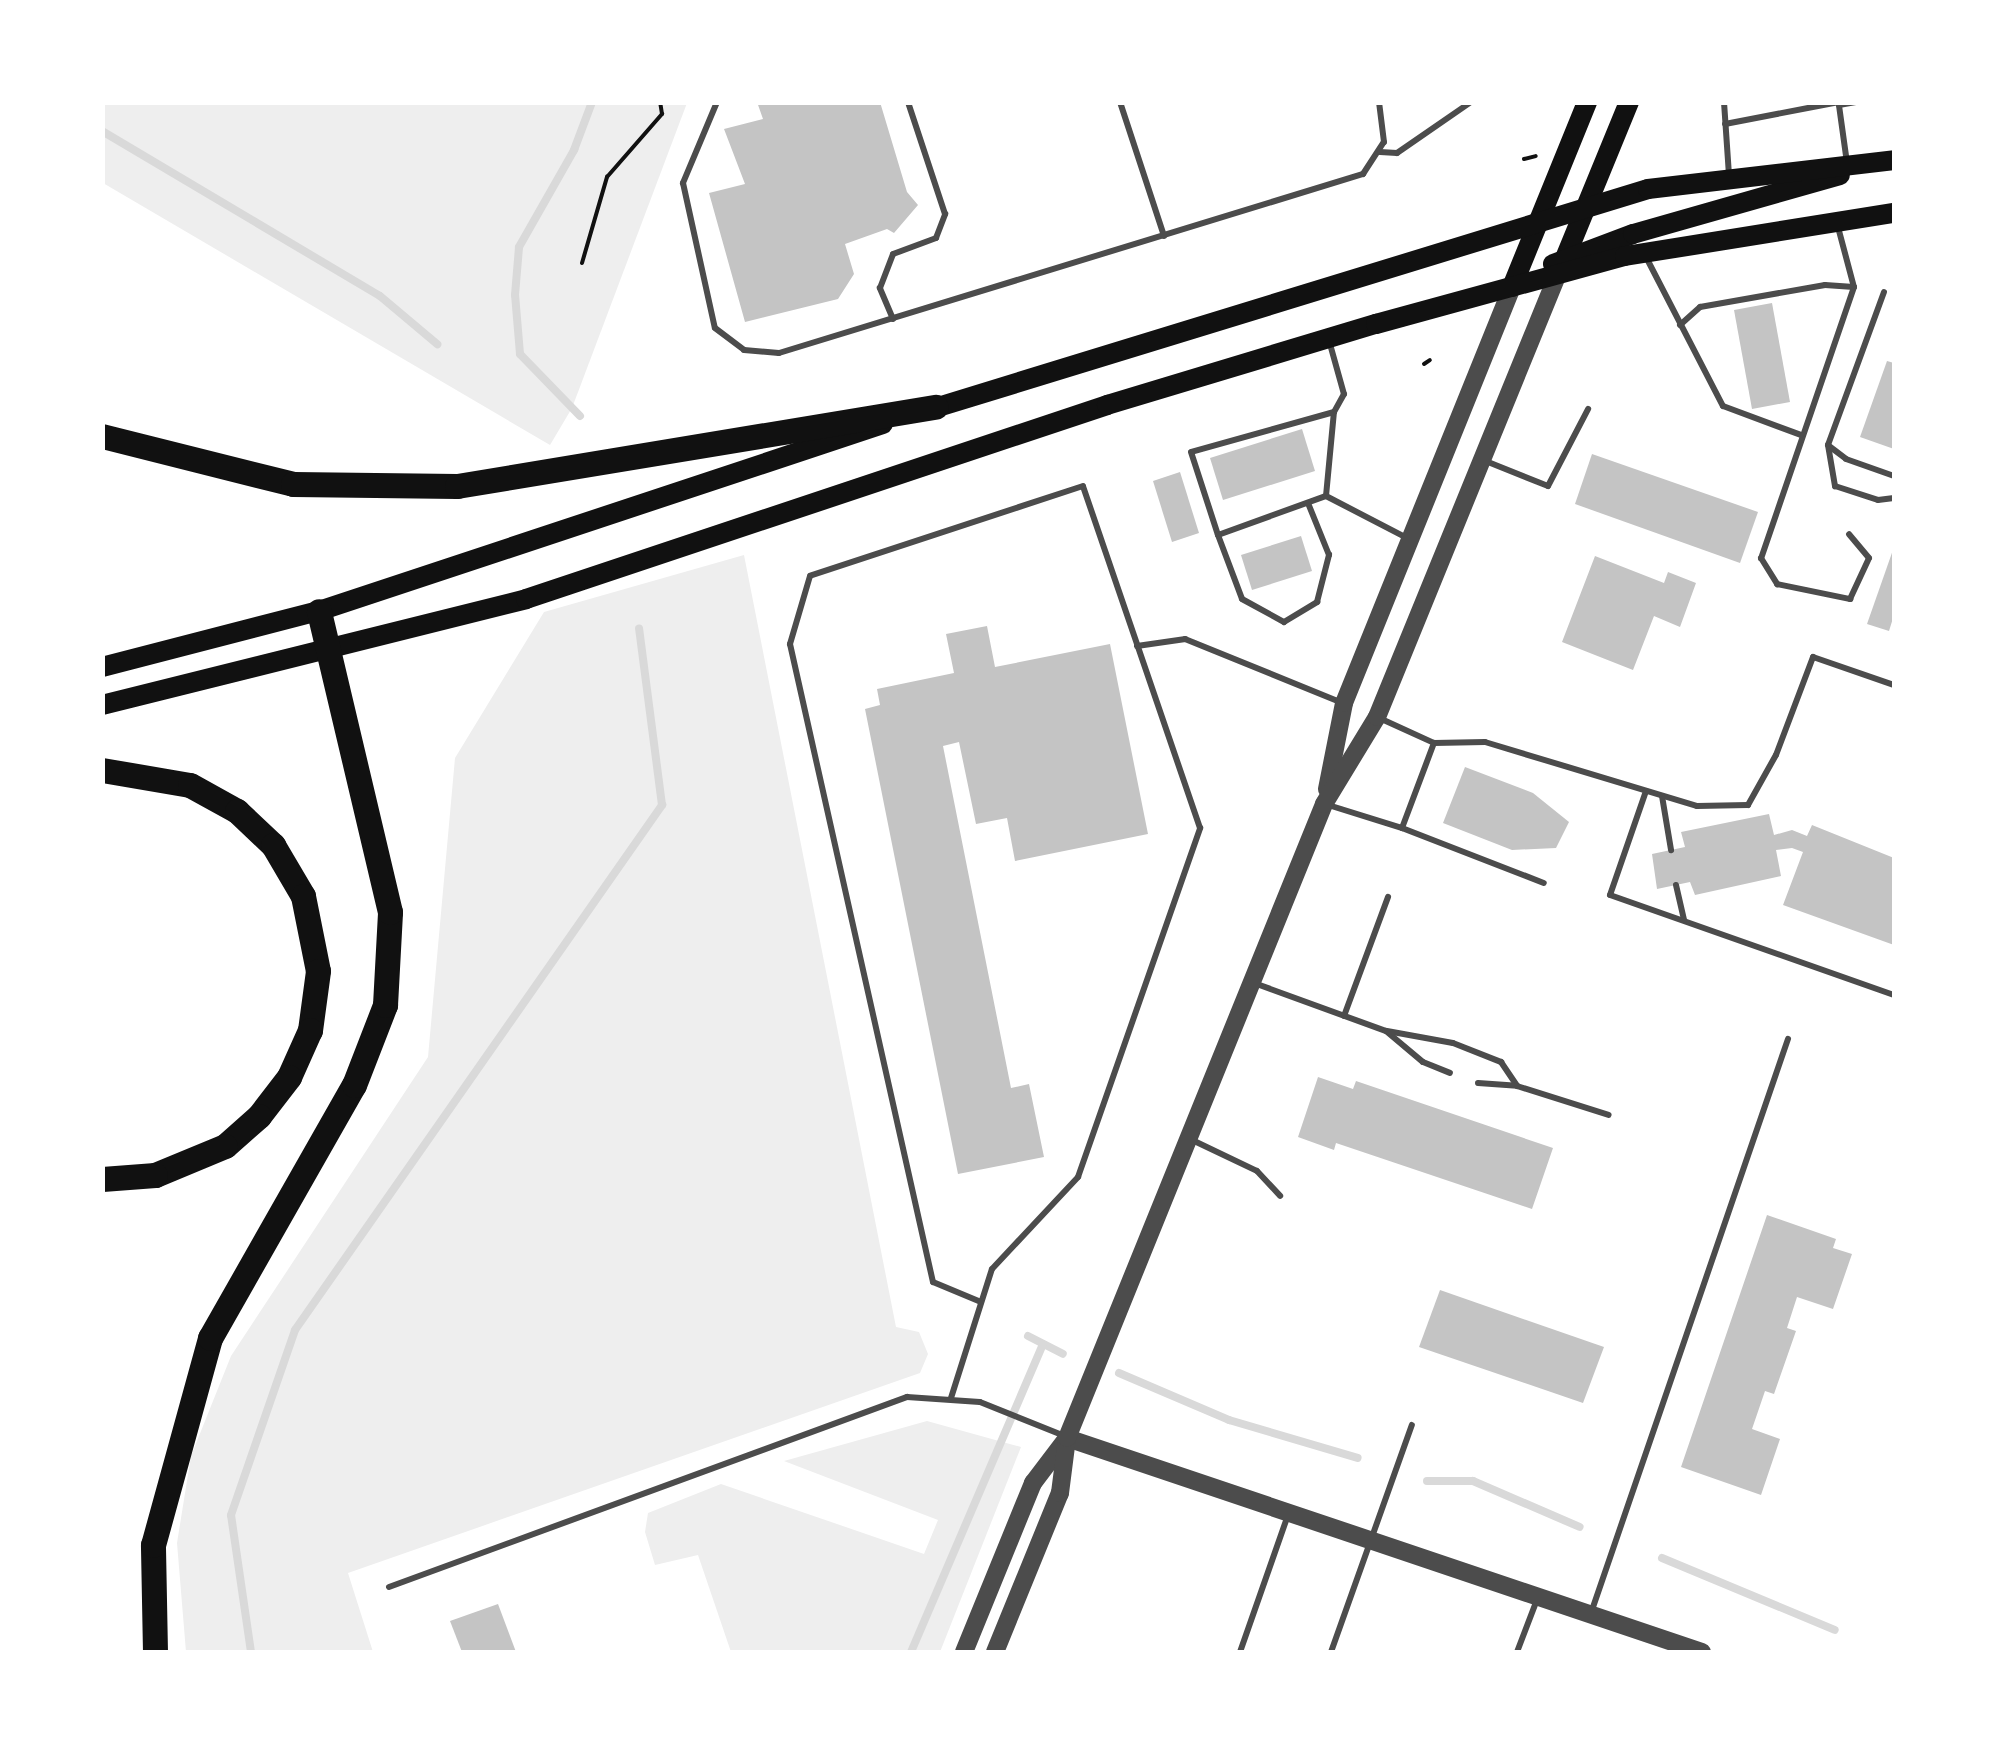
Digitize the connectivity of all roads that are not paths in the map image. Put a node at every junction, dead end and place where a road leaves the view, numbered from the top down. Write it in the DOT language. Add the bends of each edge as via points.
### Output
graph roads {
  1 [pos="717,102"];
  2 [pos="908,102"];
  3 [pos="1120,102"];
  4 [pos="1379,102"];
  5 [pos="1471,102"];
  6 [pos="1587,102"];
  7 [pos="1629,102"];
  8 [pos="1724,102"];
  9 [pos="1856,102"];
  10 [pos="1839,104"];
  11 [pos="1809,106"];
  12 [pos="1725,124"];
  13 [pos="1380,152"];
  14 [pos="1893,160"];
  15 [pos="1848,164"];
  16 [pos="1729,179"];
  17 [pos="1587,207"];
  18 [pos="1894,213"];
  19 [pos="1540,220"];
  20 [pos="1836,220"];
  21 [pos="1164,236"];
  22 [pos="1644,254"];
  23 [pos="1561,267"];
  24 [pos="1854,286"];
  25 [pos="1512,287"];
  26 [pos="1884,292"];
  27 [pos="893,319"];
  28 [pos="1680,326"];
  29 [pos="1328,338"];
  30 [pos="936,407"];
  31 [pos="1588,408"];
  32 [pos="1334,412"];
  33 [pos="1801,435"];
  34 [pos="102,436"];
  35 [pos="1828,445"];
  36 [pos="1482,460"];
  37 [pos="1894,476"];
  38 [pos="1326,496"];
  39 [pos="1894,498"];
  40 [pos="1308,502"];
  41 [pos="1848,534"];
  42 [pos="1218,536"];
  43 [pos="1408,538"];
  44 [pos="318,611"];
  45 [pos="1137,646"];
  46 [pos="328,651"];
  47 [pos="102,668"];
  48 [pos="1894,685"];
  49 [pos="1344,703"];
  50 [pos="102,705"];
  51 [pos="1376,717"];
  52 [pos="1434,743"];
  53 [pos="102,770"];
  54 [pos="1646,791"];
  55 [pos="1662,796"];
  56 [pos="1324,804"];
  57 [pos="1402,828"];
  58 [pos="1670,850"];
  59 [pos="1544,883"];
  60 [pos="1676,885"];
  61 [pos="1388,897"];
  62 [pos="1684,921"];
  63 [pos="1252,982"];
  64 [pos="1894,995"];
  65 [pos="1344,1016"];
  66 [pos="1386,1031"];
  67 [pos="1788,1039"];
  68 [pos="1450,1073"];
  69 [pos="1478,1084"];
  70 [pos="1517,1086"];
  71 [pos="1609,1116"];
  72 [pos="1189,1138"];
  73 [pos="102,1179"];
  74 [pos="1280,1196"];
  75 [pos="981,1302"];
  76 [pos="950,1398"];
  77 [pos="1412,1425"];
  78 [pos="1067,1438"];
  79 [pos="1290,1510"];
  80 [pos="1371,1538"];
  81 [pos="389,1587"];
  82 [pos="1538,1596"];
  83 [pos="1591,1614"];
  84 [pos="155,1652"];
  85 [pos="964,1652"];
  86 [pos="995,1652"];
  87 [pos="1240,1652"];
  88 [pos="1332,1652"];
  89 [pos="1517,1652"];
  90 [pos="1702,1652"];
  1 -- 27 [label="lane" via="683,183 715,328 744,350 779,353"];
  2 -- 27 [label="lane" via="945,214 936,238 894,254 880,288"];
  3 -- 21 [label="lane"];
  4 -- 13 [label="lane" via="1385,122"];
  5 -- 13 [label="lane" via="1398,154"];
  6 -- 19 [label="main road"];
  7 -- 17 [label="main road"];
  8 -- 12 [label="lane"];
  9 -- 10 [label="lane"];
  10 -- 11 [label="lane"];
  10 -- 15 [label="lane"];
  11 -- 12 [label="lane"];
  12 -- 16 [label="lane"];
  13 -- 21 [label="lane" via="1363,174"];
  14 -- 15 [label="main road"];
  14 -- 23 [label="main road"];
  15 -- 16 [label="main road"];
  16 -- 17 [label="main road" via="1648,189"];
  17 -- 19 [label="main road"];
  17 -- 23 [label="main road"];
  18 -- 20 [label="main road"];
  19 -- 25 [label="main road"];
  19 -- 30 [label="main road"];
  20 -- 22 [label="main road"];
  20 -- 24 [label="lane"];
  21 -- 27 [label="lane"];
  22 -- 23 [label="main road"];
  22 -- 28 [label="lane"];
  23 -- 25 [label="main road"];
  23 -- 36 [label="street"];
  24 -- 28 [label="lane" via="1700,307"];
  24 -- 33 [label="lane"];
  25 -- 29 [label="main road"];
  25 -- 43 [label="street"];
  26 -- 35 [label="lane"];
  28 -- 33 [label="lane" via="1723,406"];
  29 -- 32 [label="lane" via="1344,394"];
  29 -- 46 [label="main road" via="526,599"];
  30 -- 34 [label="highway" via="457,486 292,484"];
  30 -- 44 [label="main road"];
  31 -- 36 [label="lane" via="1548,486"];
  32 -- 38 [label="lane"];
  32 -- 42 [label="lane" via="1191,452"];
  33 -- 41 [label="lane" via="1761,558 1777,584 1850,599 1870,558"];
  35 -- 37 [label="lane" via="1846,459"];
  35 -- 39 [label="lane" via="1835,486 1878,500"];
  36 -- 51 [label="street"];
  38 -- 40 [label="lane"];
  38 -- 43 [label="lane"];
  40 -- 42 [label="lane"];
  40 -- 42 [label="lane" via="1329,555 1317,602 1284,622 1242,600"];
  43 -- 49 [label="street"];
  44 -- 46 [label="highway"];
  44 -- 47 [label="main road"];
  45 -- 49 [label="lane" via="1186,639"];
  45 -- 75 [label="lane" via="1200,828 1078,1177 992,1269"];
  45 -- 75 [label="lane" via="1083,486 810,576 790,644 932,1282"];
  46 -- 50 [label="main road"];
  46 -- 84 [label="highway" via="390,912 384,1006 354,1085 210,1338 153,1545"];
  48 -- 55 [label="lane" via="1813,658 1776,755 1748,805 1697,806"];
  49 -- 56 [label="street"];
  51 -- 52 [label="lane"];
  51 -- 56 [label="street"];
  52 -- 54 [label="lane" via="1484,742"];
  52 -- 57 [label="lane"];
  53 -- 73 [label="highway" via="190,786 237,810 273,846 304,896 318,971 310,1030 288,1077 259,1116 224,1146 155,1175"];
  54 -- 55 [label="lane"];
  54 -- 62 [label="lane" via="1610,896"];
  55 -- 58 [label="lane"];
  56 -- 57 [label="lane"];
  56 -- 63 [label="street"];
  57 -- 59 [label="lane"];
  60 -- 62 [label="lane"];
  61 -- 65 [label="lane"];
  62 -- 64 [label="lane"];
  63 -- 65 [label="lane"];
  63 -- 72 [label="street"];
  65 -- 66 [label="lane"];
  66 -- 68 [label="lane" via="1423,1062"];
  66 -- 70 [label="lane" via="1453,1043 1501,1062"];
  67 -- 83 [label="lane"];
  69 -- 70 [label="lane"];
  70 -- 71 [label="lane"];
  72 -- 74 [label="lane" via="1258,1171"];
  72 -- 78 [label="street"];
  75 -- 76 [label="lane"];
  76 -- 78 [label="lane" via="980,1402"];
  76 -- 81 [label="lane" via="907,1397 851,1414"];
  77 -- 80 [label="lane"];
  78 -- 79 [label="street"];
  78 -- 85 [label="street" via="1032,1483"];
  78 -- 86 [label="street" via="1060,1493"];
  79 -- 80 [label="street"];
  79 -- 87 [label="lane"];
  80 -- 82 [label="street"];
  80 -- 88 [label="lane"];
  82 -- 83 [label="street"];
  82 -- 89 [label="lane"];
  83 -- 90 [label="street"];
}
